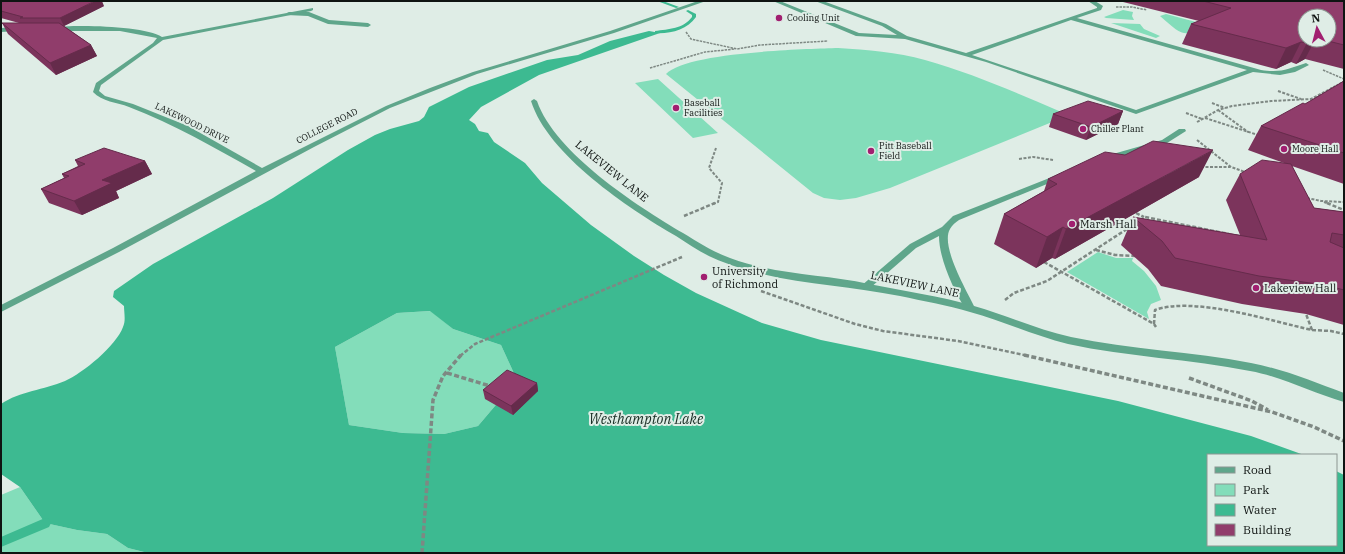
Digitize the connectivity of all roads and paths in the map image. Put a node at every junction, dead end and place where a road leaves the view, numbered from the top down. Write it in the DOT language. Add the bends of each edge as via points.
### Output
graph roads {
  1 [pos="703,1"];
  2 [pos="776,1"];
  3 [pos="818,1"];
  4 [pos="1091,1"];
  5 [pos="1116,7"];
  6 [pos="311,9"];
  7 [pos="1147,10"];
  8 [pos="289,14"];
  9 [pos="1072,19"];
  10 [pos="368,25"];
  11 [pos="22,29"];
  12 [pos="44,29"];
  13 [pos="1,30"];
  14 [pos="686,32"];
  15 [pos="864,35"];
  16 [pos="905,37"];
  17 [pos="161,39"];
  18 [pos="737,49"];
  19 [pos="968,54"];
  20 [pos="1306,65"];
  21 [pos="650,68"];
  22 [pos="1318,69"];
  23 [pos="1253,70"];
  24 [pos="1344,80"];
  25 [pos="1291,95"];
  26 [pos="1318,95"];
  27 [pos="1324,98"];
  28 [pos="1304,100"];
  29 [pos="534,101"];
  30 [pos="1213,104"];
  31 [pos="1225,108"];
  32 [pos="1218,110"];
  33 [pos="1205,118"];
  34 [pos="1182,131"];
  35 [pos="1250,133"];
  36 [pos="1262,137"];
  37 [pos="716,148"];
  38 [pos="1098,162"];
  39 [pos="1200,167"];
  40 [pos="1231,167"];
  41 [pos="261,171"];
  42 [pos="1069,173"];
  43 [pos="1251,174"];
  44 [pos="1306,197"];
  45 [pos="1322,201"];
  46 [pos="1344,202"];
  47 [pos="1344,210"];
  48 [pos="1136,213"];
  49 [pos="1145,217"];
  50 [pos="1139,221"];
  51 [pos="663,225"];
  52 [pos="1134,225"];
  53 [pos="945,229"];
  54 [pos="1236,235"];
  55 [pos="1096,249"];
  56 [pos="1141,257"];
  57 [pos="688,260"];
  58 [pos="1044,262"];
  59 [pos="1062,271"];
  60 [pos="866,286"];
  61 [pos="755,288"];
  62 [pos="1004,301"];
  63 [pos="970,308"];
  64 [pos="1,310"];
  65 [pos="1306,314"];
  66 [pos="1312,330"];
  67 [pos="1344,334"];
  68 [pos="447,373"];
  69 [pos="1184,376"];
  70 [pos="498,388"];
  71 [pos="1344,398"];
  72 [pos="1272,412"];
  73 [pos="1344,441"];
  74 [pos="422,553"];
  1 -- 41 [label="street, COLLEGE ROAD" via="432,89 366,118"];
  2 -- 15 [label="street" via="850,32"];
  3 -- 16 [label="street" via="884,25"];
  4 -- 9 [label="street" via="1100,6 1099,9"];
  5 -- 7 [label="path"];
  6 -- 8 [label="street"];
  8 -- 10 [label="street" via="309,14 328,22"];
  8 -- 17 [label="street"];
  9 -- 19 [label="street"];
  9 -- 23 [label="street"];
  11 -- 13 [label="street"];
  12 -- 17 [label="street" via="139,31"];
  14 -- 15 [label="path" via="691,39 737,49 815,43"];
  15 -- 16 [label="street"];
  16 -- 19 [label="street"];
  17 -- 41 [label="street, LAKEWOOD DRIVE" via="98,84 96,92 103,97 131,105 185,128"];
  18 -- 21 [label="path" via="705,52"];
  19 -- 23 [label="street" via="1136,112"];
  20 -- 23 [label="street" via="1285,74"];
  22 -- 24 [label="path"];
  24 -- 26 [label="path"];
  25 -- 28 [label="path"];
  26 -- 27 [label="path"];
  26 -- 28 [label="path"];
  28 -- 31 [label="path" via="1271,101"];
  29 -- 51 [label="street, LAKEVIEW LANE" via="539,116 568,151 607,186"];
  30 -- 31 [label="path"];
  31 -- 32 [label="path"];
  32 -- 33 [label="path"];
  32 -- 35 [label="path"];
  33 -- 34 [label="path"];
  33 -- 35 [label="path"];
  34 -- 38 [label="street" via="1156,144"];
  34 -- 40 [label="path"];
  35 -- 36 [label="path"];
  37 -- 51 [label="path" via="709,168 722,183 718,202"];
  39 -- 40 [label="path"];
  40 -- 43 [label="path"];
  41 -- 64 [label="street, COLLEGE ROAD"];
  42 -- 53 [label="street" via="956,218"];
  44 -- 45 [label="path"];
  45 -- 46 [label="path"];
  45 -- 47 [label="path"];
  48 -- 49 [label="path"];
  49 -- 50 [label="path"];
  49 -- 54 [label="path"];
  51 -- 60 [label="street, LAKEVIEW LANE" via="707,251 752,268 786,276"];
  52 -- 55 [label="path"];
  53 -- 60 [label="street" via="913,246"];
  53 -- 63 [label="street" via="942,242"];
  55 -- 56 [label="path" via="1115,255"];
  55 -- 59 [label="path"];
  57 -- 68 [label="path" via="681,257 475,344 457,359"];
  58 -- 59 [label="path"];
  59 -- 62 [label="path"];
  59 -- 66 [label="path" via="1155,326 1155,310 1158,307 1181,304"];
  60 -- 63 [label="street, LAKEVIEW LANE"];
  61 -- 72 [label="path" via="855,324 883,331 958,341 1040,358"];
  63 -- 71 [label="street, LAKEVIEW LANE" via="1068,340 1125,351 1252,367 1291,378"];
  65 -- 66 [label="path"];
  66 -- 67 [label="path"];
  68 -- 70 [label="path"];
  68 -- 74 [label="path" via="435,390 433,400"];
  69 -- 72 [label="path" via="1252,401"];
  72 -- 73 [label="path"];
}
